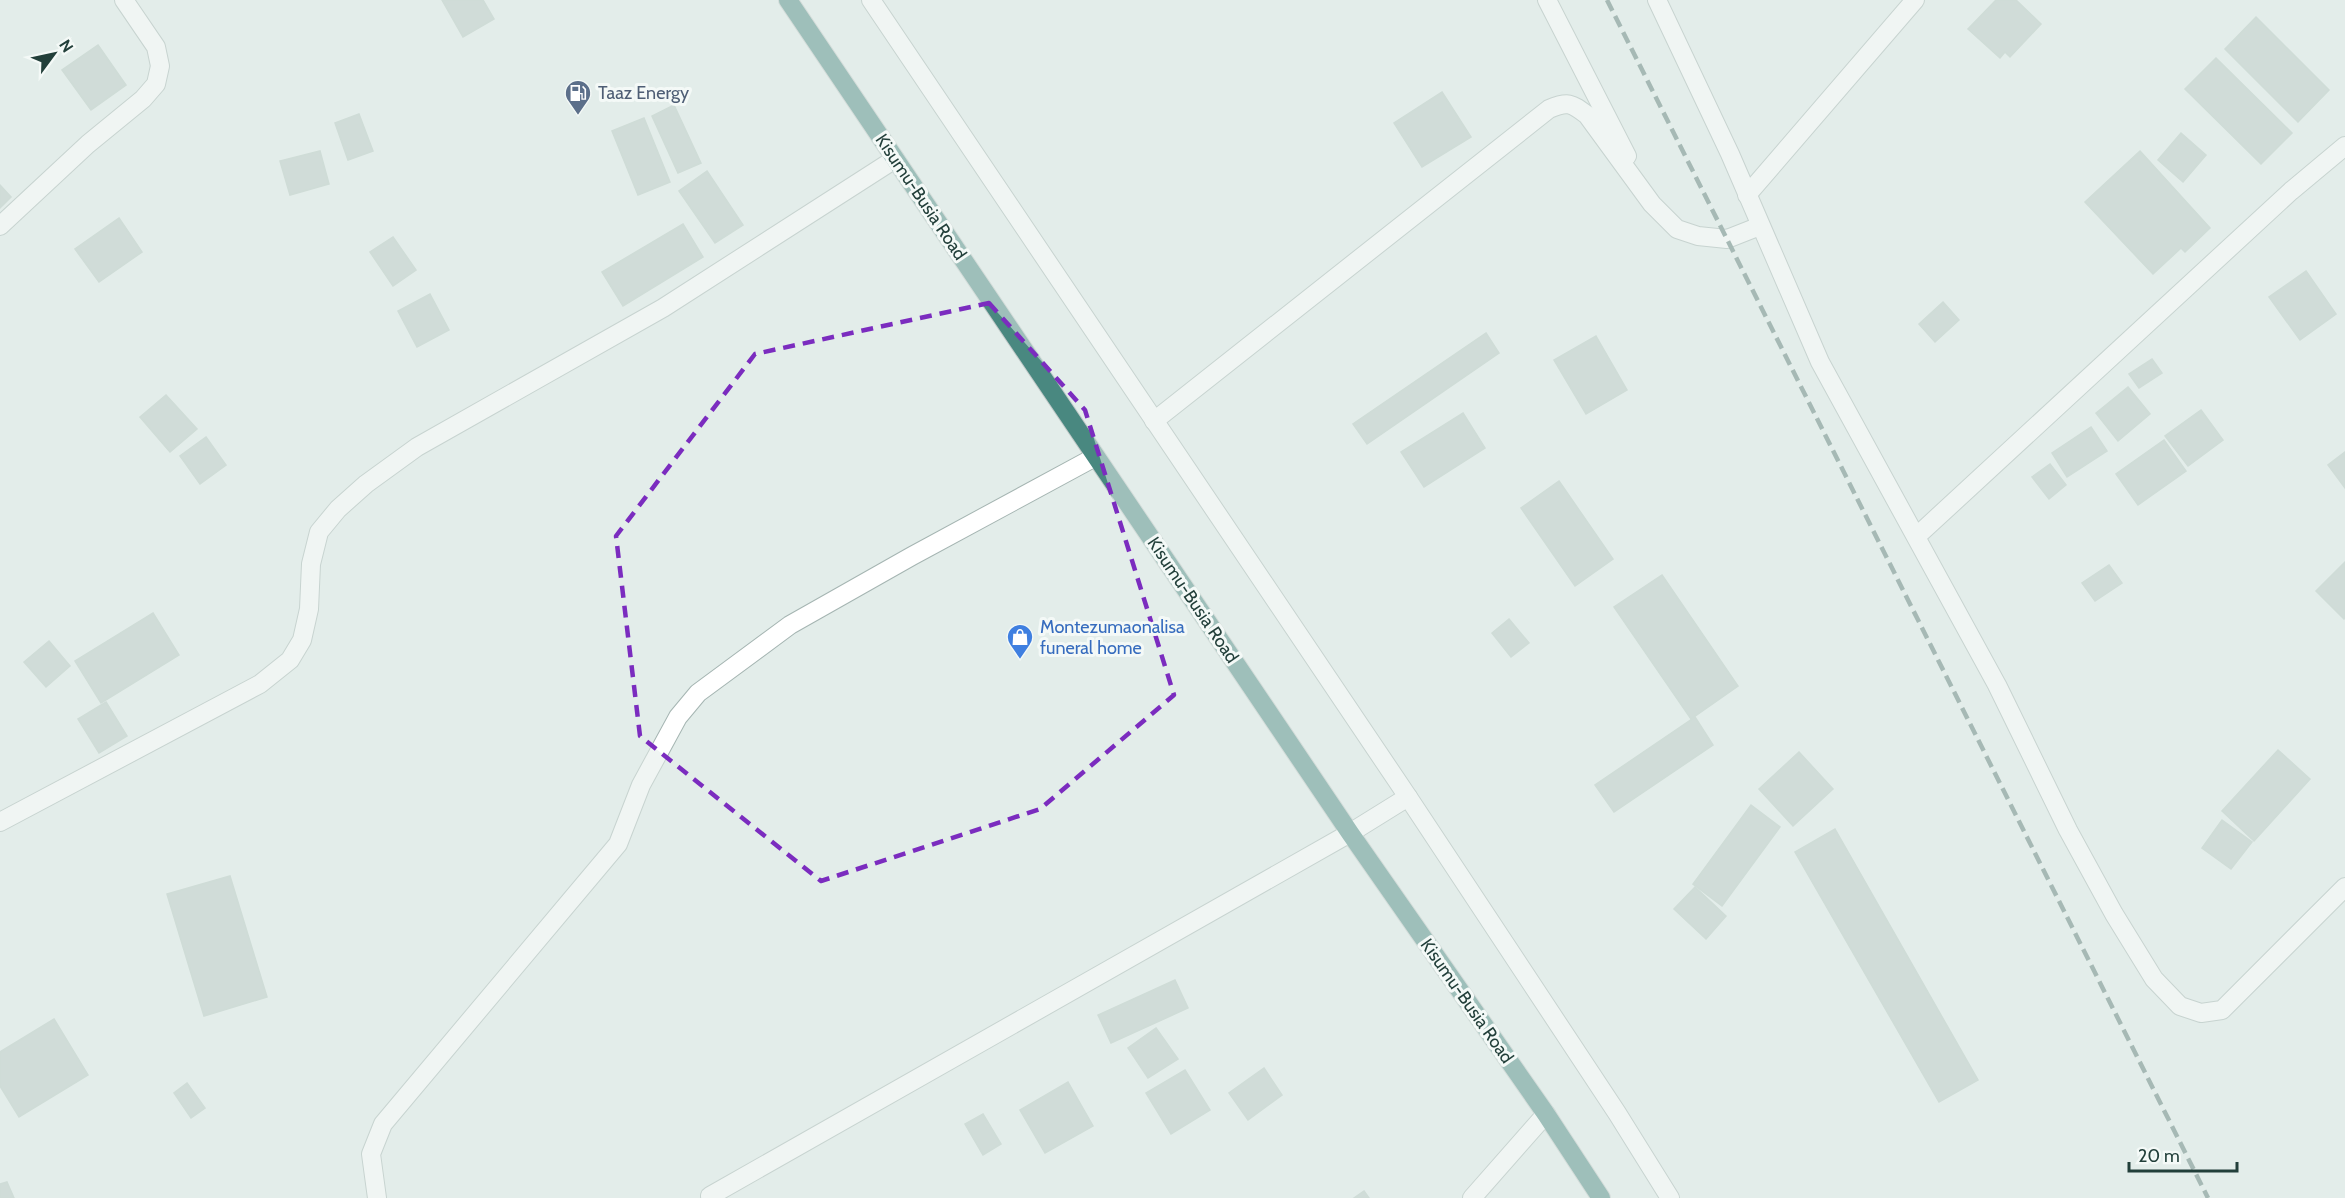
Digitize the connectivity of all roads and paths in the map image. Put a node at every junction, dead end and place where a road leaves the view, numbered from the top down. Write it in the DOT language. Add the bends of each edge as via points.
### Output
graph roads {
  1 [pos="124,0"];
  2 [pos="788,0"];
  3 [pos="872,0"];
  4 [pos="1547,0"];
  5 [pos="1657,0"];
  6 [pos="1915,0"];
  7 [pos="2345,147"];
  8 [pos="895,159"];
  9 [pos="1747,195"];
  10 [pos="1652,204"];
  11 [pos="0,226"];
  12 [pos="1760,226"];
  13 [pos="1154,421"];
  14 [pos="1095,457"];
  15 [pos="1917,536"];
  16 [pos="1408,797"];
  17 [pos="0,822"];
  18 [pos="1350,833"];
  19 [pos="2345,886"];
  20 [pos="1545,1114"];
  21 [pos="710,1196"];
  22 [pos="377,1198"];
  23 [pos="1472,1198"];
  24 [pos="1601,1198"];
  25 [pos="1670,1198"];
  1 -- 11 [label="street" via="156,47 160,66 156,84"];
  2 -- 8 [label="highway, Kisumu-Busia Road"];
  3 -- 13 [label="street"];
  4 -- 10 [label="street"];
  5 -- 9 [label="street"];
  6 -- 9 [label="street"];
  7 -- 15 [label="street" via="2291,191"];
  8 -- 14 [label="highway, Kisumu-Busia Road"];
  8 -- 17 [label="street" via="663,308 417,447 338,509 320,532 311,564 309,609 302,640 290,660 261,684"];
  9 -- 12 [label="street"];
  10 -- 12 [label="street" via="1677,229 1698,236 1727,238"];
  10 -- 13 [label="street" via="1587,115 1574,105 1563,103 1549,109"];
  12 -- 15 [label="street" via="1820,362"];
  13 -- 16 [label="street"];
  14 -- 18 [label="highway, Kisumu-Busia Road"];
  14 -- 22 [label="street" via="790,625 698,693 678,717 641,785 618,844 382,1124 371,1154"];
  15 -- 19 [label="street" via="2114,914 2154,979 2180,1006 2201,1013 2222,1010"];
  16 -- 18 [label="street"];
  16 -- 25 [label="street"];
  18 -- 20 [label="highway, Kisumu-Busia Road"];
  18 -- 21 [label="street"];
  20 -- 23 [label="street"];
  20 -- 24 [label="highway, Kisumu-Busia Road"];
}
